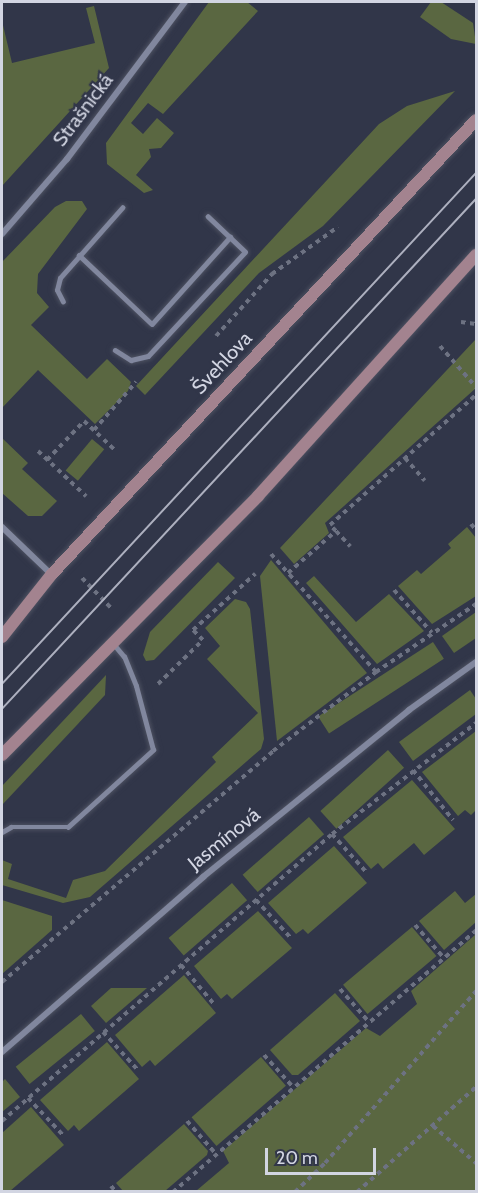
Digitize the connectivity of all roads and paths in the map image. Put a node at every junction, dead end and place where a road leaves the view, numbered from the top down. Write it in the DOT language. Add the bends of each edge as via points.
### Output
graph roads {
  1 [pos="185,2"];
  2 [pos="477,120"];
  3 [pos="122,208"];
  4 [pos="208,217"];
  5 [pos="344,223"];
  6 [pos="2,234"];
  7 [pos="230,237"];
  8 [pos="79,255"];
  9 [pos="477,255"];
  10 [pos="63,302"];
  11 [pos="460,322"];
  12 [pos="477,324"];
  13 [pos="216,336"];
  14 [pos="440,346"];
  15 [pos="115,350"];
  16 [pos="477,387"];
  17 [pos="134,388"];
  18 [pos="477,395"];
  19 [pos="94,430"];
  20 [pos="116,451"];
  21 [pos="38,452"];
  22 [pos="405,458"];
  23 [pos="47,460"];
  24 [pos="425,481"];
  25 [pos="86,496"];
  26 [pos="471,524"];
  27 [pos="2,527"];
  28 [pos="336,531"];
  29 [pos="477,531"];
  30 [pos="350,546"];
  31 [pos="271,554"];
  32 [pos="288,573"];
  33 [pos="52,574"];
  34 [pos="86,574"];
  35 [pos="255,574"];
  36 [pos="394,590"];
  37 [pos="118,604"];
  38 [pos="477,604"];
  39 [pos="432,633"];
  40 [pos="2,637"];
  41 [pos="113,644"];
  42 [pos="477,662"];
  43 [pos="376,672"];
  44 [pos="136,686"];
  45 [pos="477,723"];
  46 [pos="2,755"];
  47 [pos="413,770"];
  48 [pos="453,820"];
  49 [pos="2,832"];
  50 [pos="332,834"];
  51 [pos="367,873"];
  52 [pos="256,900"];
  53 [pos="415,925"];
  54 [pos="477,930"];
  55 [pos="291,938"];
  56 [pos="444,958"];
  57 [pos="181,965"];
  58 [pos="2,982"];
  59 [pos="340,989"];
  60 [pos="477,991"];
  61 [pos="214,1004"];
  62 [pos="369,1022"];
  63 [pos="104,1032"];
  64 [pos="2,1052"];
  65 [pos="264,1055"];
  66 [pos="138,1071"];
  67 [pos="293,1087"];
  68 [pos="477,1087"];
  69 [pos="28,1098"];
  70 [pos="2,1121"];
  71 [pos="187,1121"];
  72 [pos="433,1126"];
  73 [pos="63,1135"];
  74 [pos="216,1154"];
  75 [pos="477,1163"];
  76 [pos="111,1186"];
  77 [pos="116,1191"];
  78 [pos="173,1191"];
  79 [pos="295,1191"];
  80 [pos="357,1191"];
  1 -- 6 [label="street, Strašnická" via="67,159"];
  2 -- 33 [label="main road, Švehlova"];
  3 -- 8 [label="lane"];
  4 -- 7 [label="lane"];
  5 -- 13 [label="path" via="272,274"];
  7 -- 8 [label="lane" via="152,324"];
  7 -- 15 [label="lane" via="245,252 148,356 131,360"];
  8 -- 10 [label="lane" via="57,284"];
  9 -- 41 [label="main road" via="258,496"];
  11 -- 12 [label="path"];
  14 -- 16 [label="path"];
  17 -- 19 [label="path"];
  18 -- 22 [label="path"];
  19 -- 20 [label="path"];
  19 -- 23 [label="path" via="84,421"];
  21 -- 23 [label="path"];
  22 -- 24 [label="path"];
  22 -- 28 [label="path" via="330,525"];
  23 -- 25 [label="path"];
  26 -- 29 [label="path"];
  27 -- 33 [label="street"];
  28 -- 30 [label="path"];
  28 -- 32 [label="path"];
  31 -- 32 [label="path"];
  32 -- 43 [label="path"];
  33 -- 40 [label="main road, Švehlova"];
  34 -- 37 [label="path" via="81,579 113,609"];
  35 -- 44 [label="path" via="193,630 203,640 156,685"];
  36 -- 39 [label="path"];
  38 -- 39 [label="path"];
  39 -- 43 [label="path"];
  41 -- 44 [label="lane" via="124,657"];
  41 -- 46 [label="main road"];
  42 -- 64 [label="street, Jasmínová" via="318,783"];
  43 -- 58 [label="path" via="273,751"];
  44 -- 49 [label="lane" via="153,750 68,827 11,827"];
  45 -- 47 [label="path"];
  47 -- 48 [label="path"];
  47 -- 50 [label="path"];
  50 -- 51 [label="path"];
  50 -- 52 [label="path"];
  52 -- 55 [label="path"];
  52 -- 57 [label="path"];
  53 -- 56 [label="path"];
  54 -- 56 [label="path"];
  56 -- 62 [label="path"];
  57 -- 61 [label="path"];
  57 -- 63 [label="path"];
  59 -- 62 [label="path"];
  60 -- 79 [label="path" via="333,1155"];
  62 -- 67 [label="path"];
  63 -- 66 [label="path"];
  63 -- 69 [label="path"];
  65 -- 67 [label="path"];
  67 -- 74 [label="path"];
  68 -- 72 [label="path"];
  69 -- 70 [label="path"];
  69 -- 73 [label="path"];
  71 -- 74 [label="path"];
  72 -- 75 [label="path"];
  72 -- 80 [label="path"];
  74 -- 78 [label="path"];
  76 -- 77 [label="path"];
}
